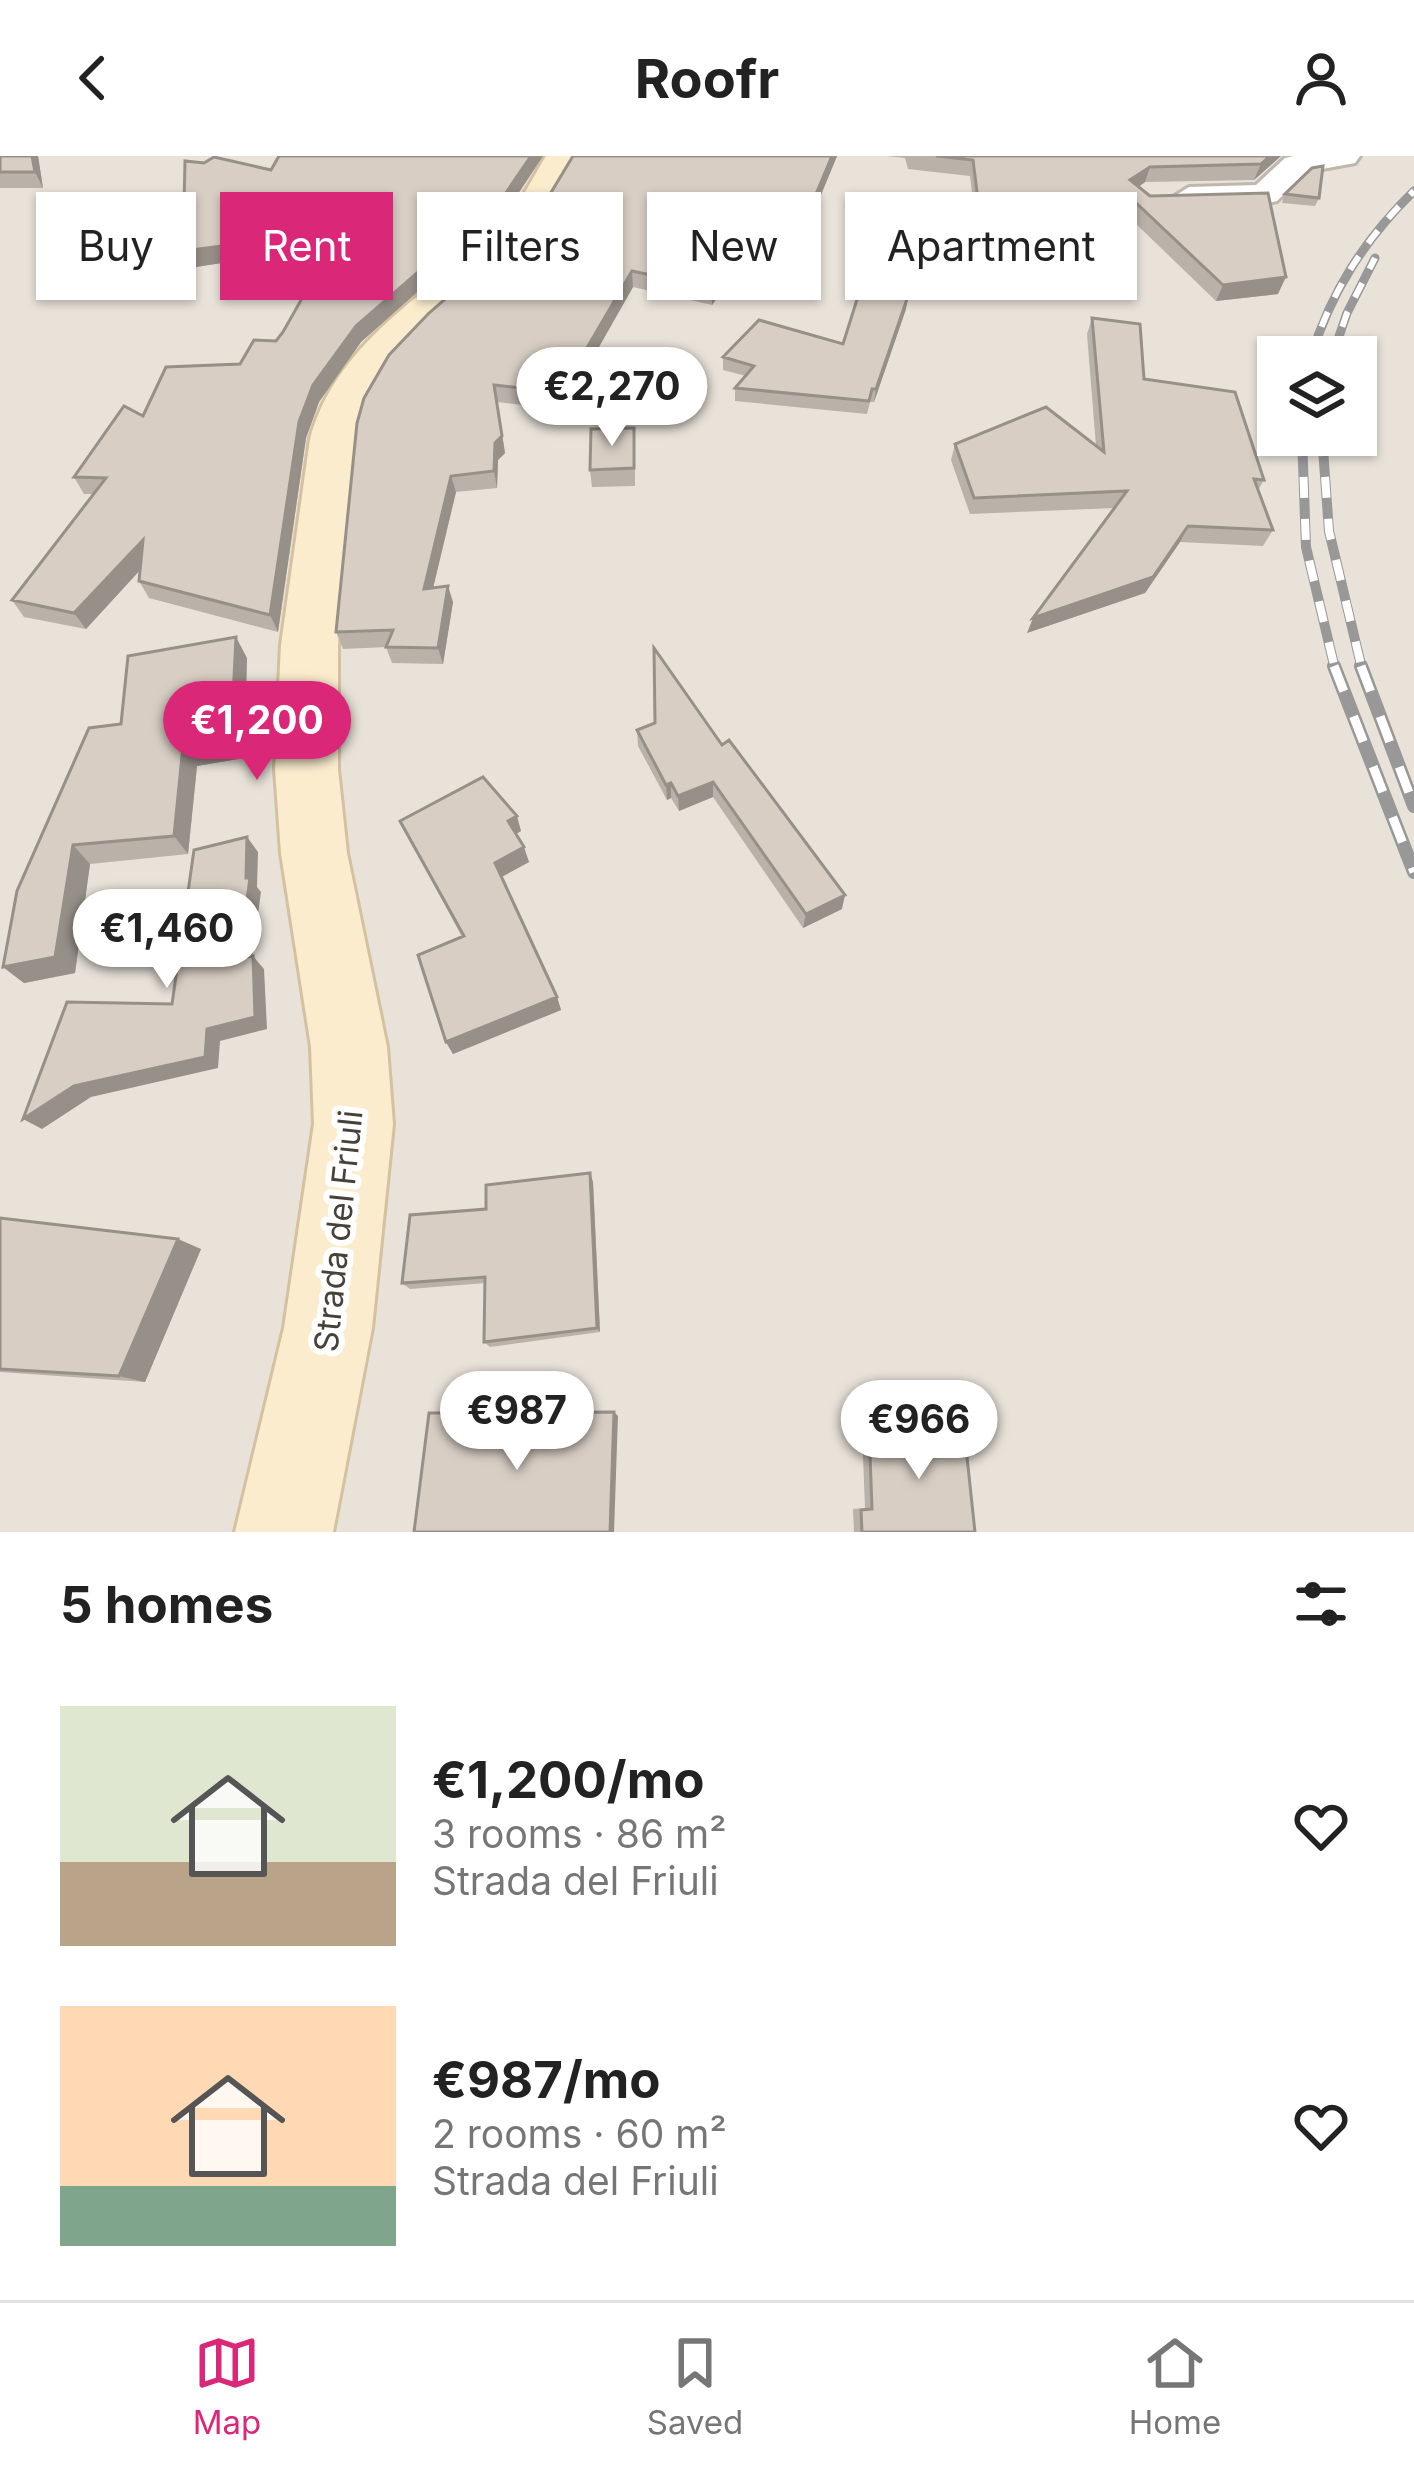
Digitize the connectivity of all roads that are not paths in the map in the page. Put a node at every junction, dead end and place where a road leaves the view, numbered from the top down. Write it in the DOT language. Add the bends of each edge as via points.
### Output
graph roads {
  1 [pos="563,156"];
  2 [pos="1344,156"];
  3 [pos="1164,197"];
  4 [pos="284,1532"];
  1 -- 4 [label="main road, Strada del Friuli" via="526,220 419,310 368,366 332,447 303,743 354,1113 322,1380"];
  2 -- 3 [label="street" via="1280,162 1265,194"];
}
